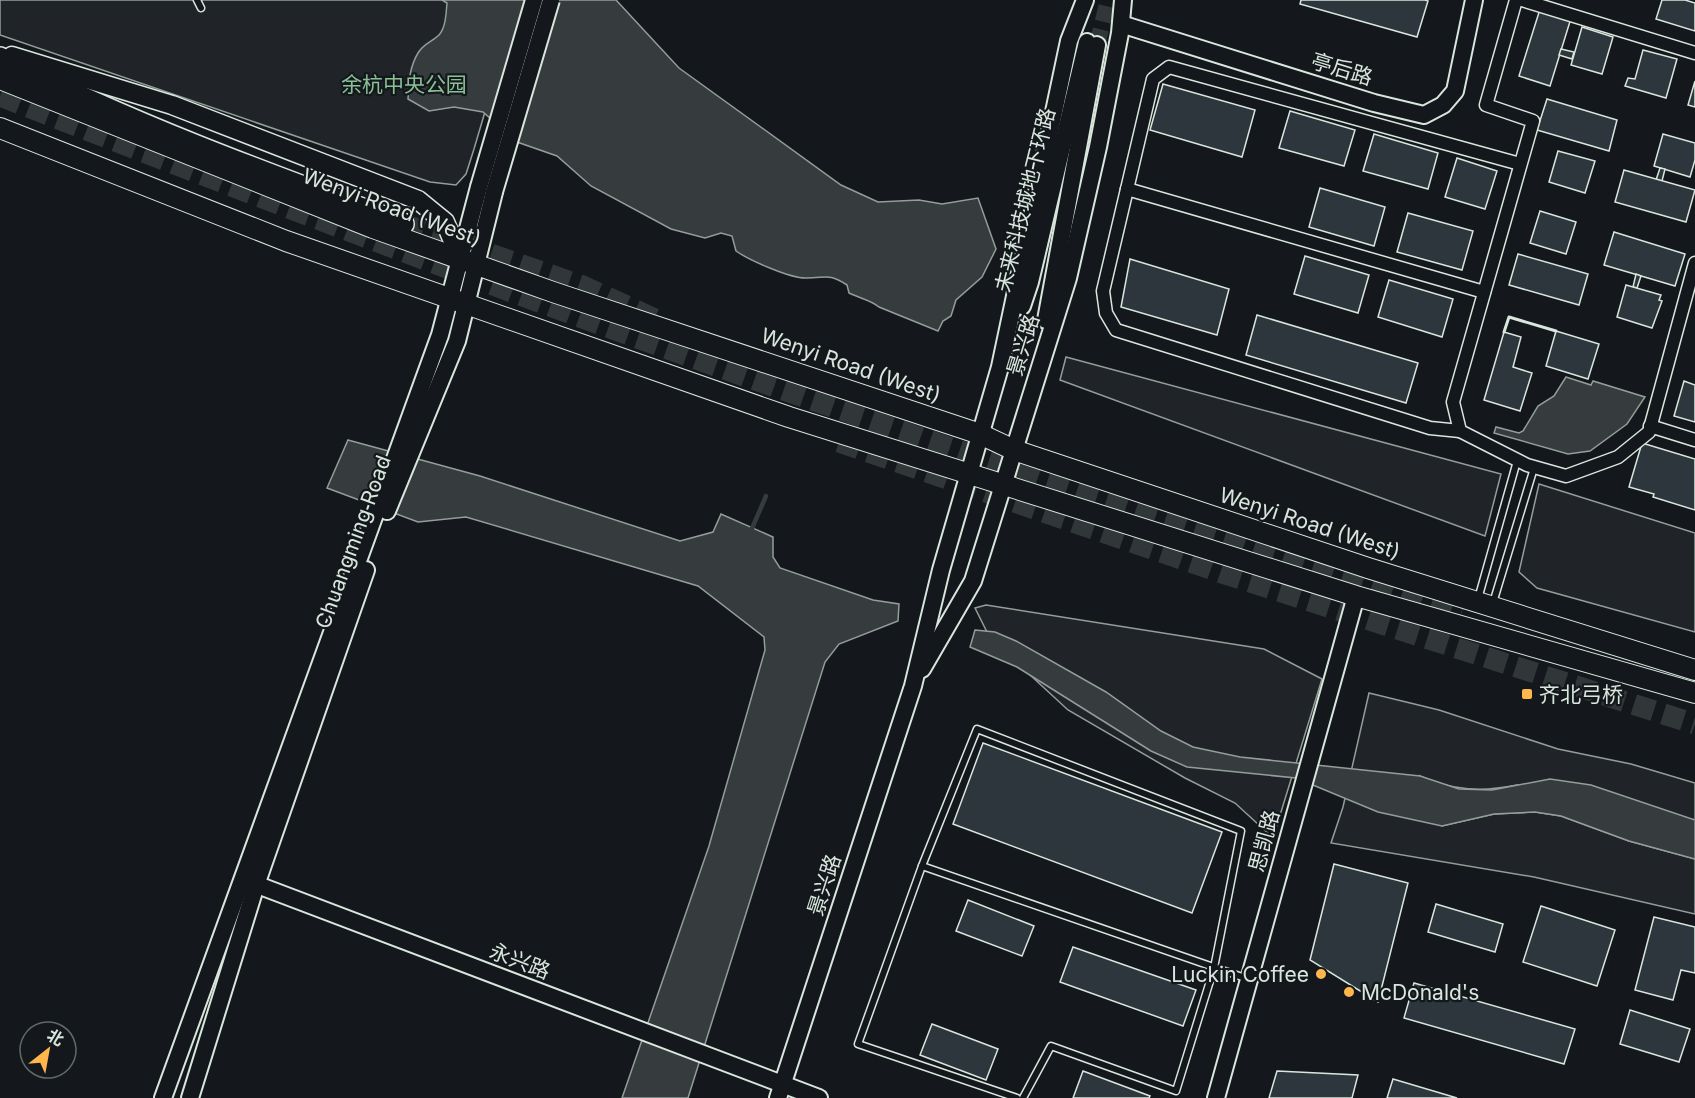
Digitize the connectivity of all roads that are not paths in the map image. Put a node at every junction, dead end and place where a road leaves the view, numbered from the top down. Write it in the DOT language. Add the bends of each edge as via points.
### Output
graph roads {
  1 [pos="197,0"];
  2 [pos="534,0"];
  3 [pos="551,0"];
  4 [pos="1085,0"];
  5 [pos="1123,0"];
  6 [pos="1474,0"];
  7 [pos="1516,0"];
  8 [pos="1522,0"];
  9 [pos="201,8"];
  10 [pos="1121,24"];
  11 [pos="0,53"];
  12 [pos="1695,53"];
  13 [pos="0,58"];
  14 [pos="0,72"];
  15 [pos="0,79"];
  16 [pos="59,88"];
  17 [pos="0,128"];
  18 [pos="1520,164"];
  19 [pos="1127,189"];
  20 [pos="484,190"];
  21 [pos="403,224"];
  22 [pos="468,261"];
  23 [pos="1695,263"];
  24 [pos="1484,292"];
  25 [pos="458,302"];
  26 [pos="1000,368"];
  27 [pos="1038,374"];
  28 [pos="1650,426"];
  29 [pos="1461,431"];
  30 [pos="980,434"];
  31 [pos="1695,440"];
  32 [pos="1014,450"];
  33 [pos="1517,461"];
  34 [pos="1534,468"];
  35 [pos="969,474"];
  36 [pos="1003,485"];
  37 [pos="1356,596"];
  38 [pos="1484,605"];
  39 [pos="1695,670"];
  40 [pos="913,686"];
  41 [pos="1695,693"];
  42 [pos="922,866"];
  43 [pos="249,882"];
  44 [pos="1214,968"];
  45 [pos="1249,980"];
  46 [pos="780,1092"];
  47 [pos="163,1098"];
  48 [pos="190,1098"];
  49 [pos="819,1098"];
  50 [pos="1017,1098"];
  51 [pos="1023,1098"];
  52 [pos="1216,1098"];
  1 -- 9 [label="lane"];
  2 -- 20 [label="street, Chuangming Road, bridge"];
  3 -- 20 [label="street, Chuangming Road, bridge"];
  4 -- 26 [label="street, 景兴路" via="1069,41"];
  5 -- 10 [label="street, 景兴路"];
  6 -- 10 [label="street, 亭后路" via="1455,91 1443,105 1424,115"];
  7 -- 18 [label="street" via="1486,105 1533,121"];
  8 -- 12 [label="street"];
  10 -- 27 [label="street, 景兴路" via="1068,278"];
  11 -- 22 [label="main road" via="172,105 418,200 445,222"];
  13 -- 16 [label="highway"];
  14 -- 16 [label="highway"];
  15 -- 22 [label="main road, Wenyi Road (West)" via="373,228"];
  16 -- 21 [label="highway" via="286,181"];
  17 -- 25 [label="main road" via="286,242"];
  18 -- 19 [label="street" via="1168,67 1153,79"];
  18 -- 24 [label="street"];
  19 -- 24 [label="street"];
  19 -- 29 [label="street" via="1103,291 1106,313 1116,330 1430,428"];
  20 -- 22 [label="street, Chuangming Road"];
  22 -- 25 [label="street, Chuangming Road"];
  22 -- 30 [label="main road, Wenyi Road (West)"];
  23 -- 28 [label="street"];
  24 -- 29 [label="street" via="1453,402"];
  25 -- 35 [label="main road" via="789,417"];
  25 -- 43 [label="street, Chuangming Road" via="440,334 406,443"];
  26 -- 27 [label="street, 未来科技城地下环路" via="1030,282 1092,44"];
  26 -- 30 [label="street, 景兴路"];
  27 -- 32 [label="street, 景兴路"];
  28 -- 31 [label="street"];
  28 -- 34 [label="street" via="1649,432 1618,457 1566,476"];
  29 -- 33 [label="street"];
  30 -- 32 [label="main road, Wenyi Road (West)"];
  30 -- 35 [label="street, 景兴路"];
  32 -- 36 [label="street, 景兴路"];
  32 -- 38 [label="main road, Wenyi Road (West)"];
  33 -- 34 [label="street"];
  33 -- 38 [label="lane"];
  34 -- 38 [label="lane"];
  35 -- 36 [label="main road"];
  35 -- 40 [label="street, 景兴路"];
  36 -- 37 [label="main road"];
  36 -- 40 [label="street, 景兴路" via="973,581"];
  37 -- 41 [label="main road"];
  37 -- 45 [label="street, 思凯路"];
  38 -- 39 [label="main road, Wenyi Road (West)"];
  40 -- 46 [label="street, 景兴路"];
  42 -- 44 [label="lane"];
  42 -- 44 [label="lane" via="977,729 1241,831"];
  42 -- 50 [label="lane" via="858,1044"];
  43 -- 46 [label="street, 永兴路" via="717,1059"];
  43 -- 47 [label="street, Chuangming Road"];
  43 -- 48 [label="street, Chuangming Road"];
  44 -- 45 [label="lane"];
  44 -- 51 [label="lane" via="1176,1092 1051,1046"];
  45 -- 52 [label="street, 思凯路"];
  46 -- 49 [label="street, 永兴路"];
}
